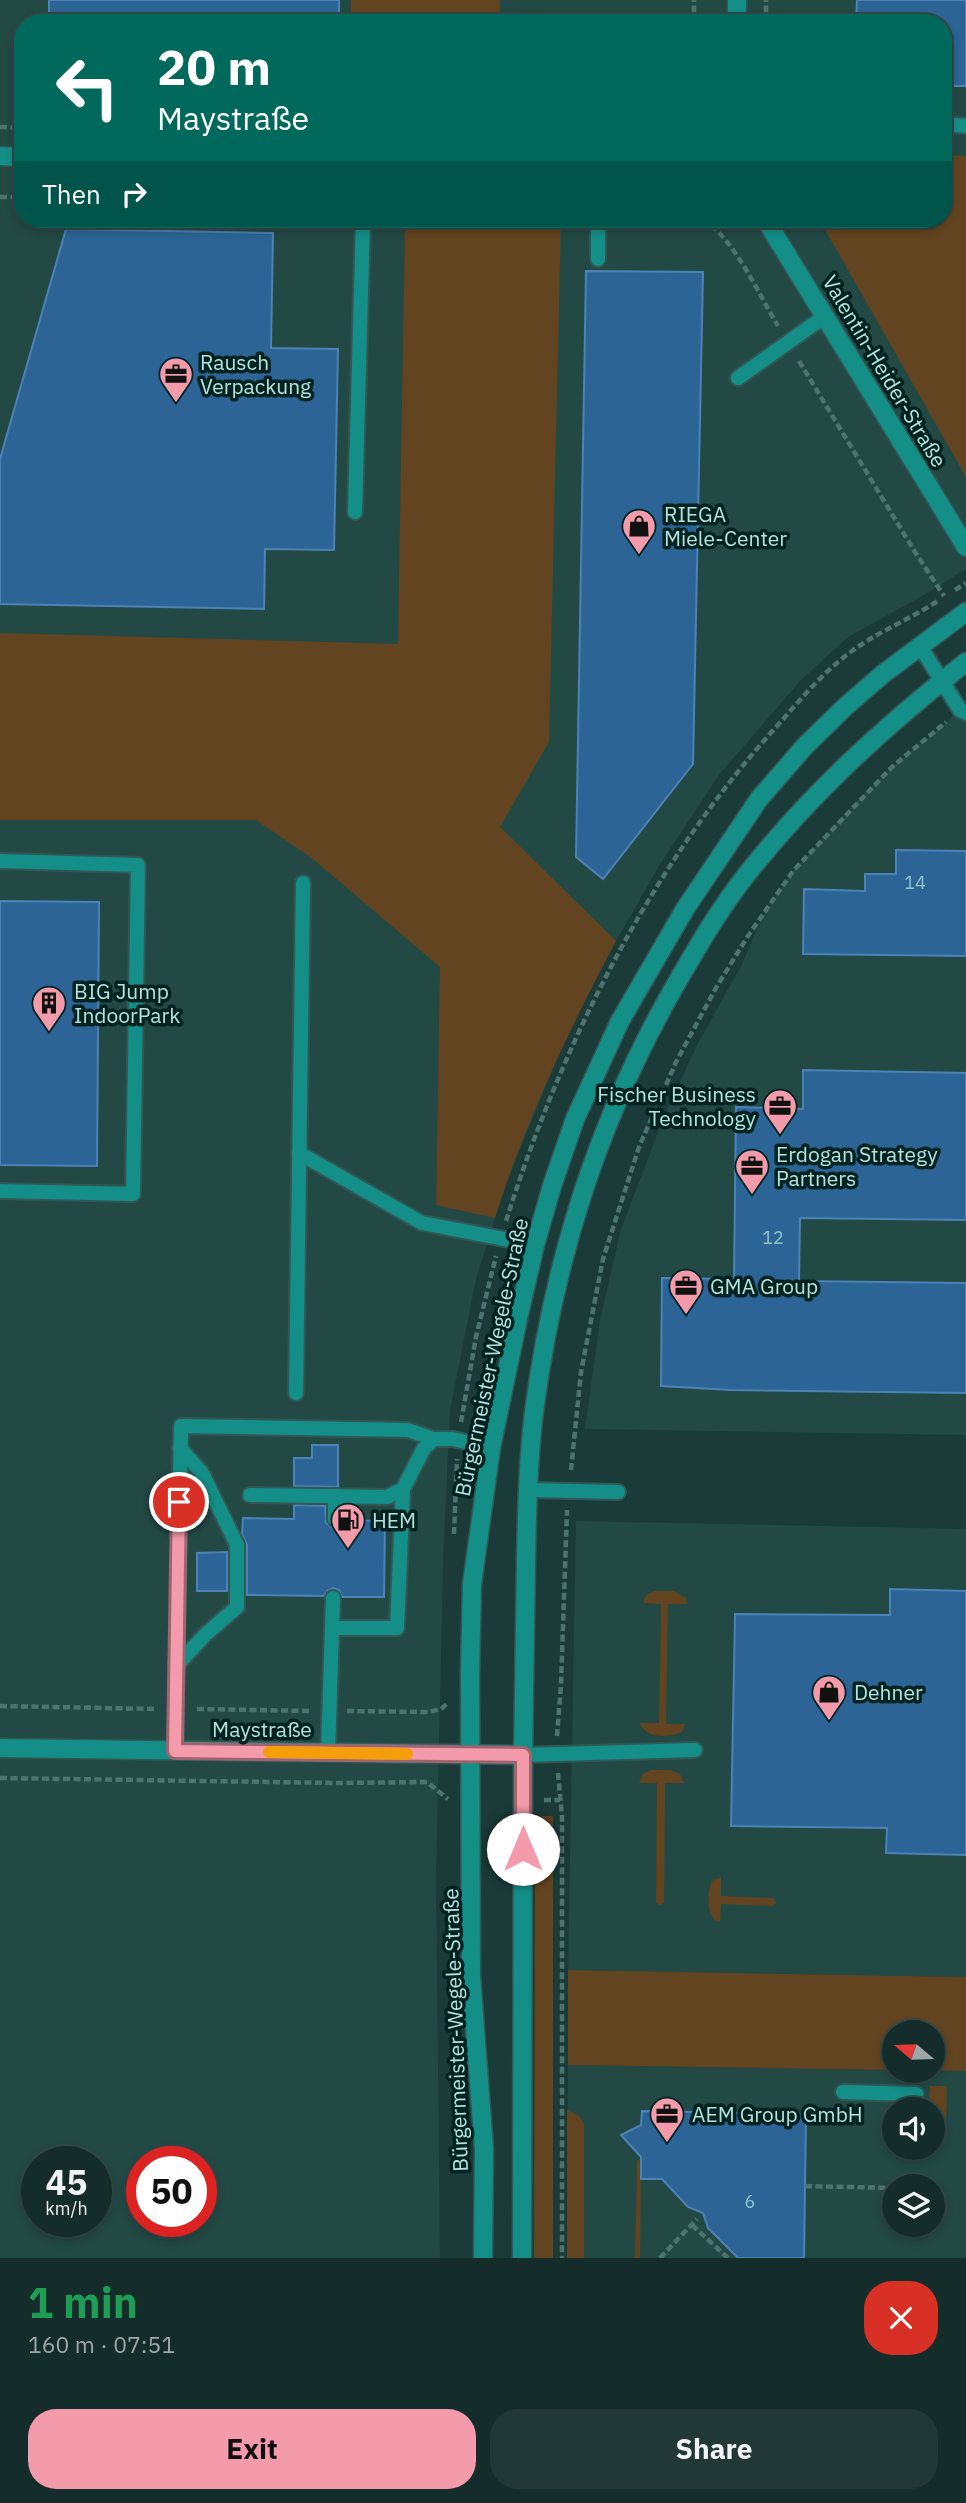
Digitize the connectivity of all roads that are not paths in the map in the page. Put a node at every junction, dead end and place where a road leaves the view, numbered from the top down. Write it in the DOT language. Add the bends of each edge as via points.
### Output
graph roads {
  1 [pos="363,228"];
  2 [pos="598,228"];
  3 [pos="771,228"];
  4 [pos="598,259"];
  5 [pos="825,316"];
  6 [pos="738,378"];
  7 [pos="355,512"];
  8 [pos="966,547"];
  9 [pos="966,612"];
  10 [pos="920,646"];
  11 [pos="966,662"];
  12 [pos="942,680"];
  13 [pos="963,712"];
  14 [pos="0,861"];
  15 [pos="303,884"];
  16 [pos="299,1153"];
  17 [pos="0,1191"];
  18 [pos="535,1245"];
  19 [pos="296,1393"];
  20 [pos="434,1439"];
  21 [pos="180,1448"];
  22 [pos="491,1448"];
  23 [pos="403,1489"];
  24 [pos="527,1490"];
  25 [pos="618,1492"];
  26 [pos="250,1495"];
  27 [pos="335,1496"];
  28 [pos="335,1519"];
  29 [pos="333,1598"];
  30 [pos="332,1628"];
  31 [pos="176,1666"];
  32 [pos="0,1748"];
  33 [pos="695,1750"];
  34 [pos="175,1751"];
  35 [pos="328,1753"];
  36 [pos="471,1753"];
  37 [pos="523,1755"];
  38 [pos="843,2092"];
  39 [pos="916,2094"];
  40 [pos="483,2258"];
  41 [pos="522,2258"];
  1 -- 7 [label="lane"];
  2 -- 4 [label="lane"];
  3 -- 5 [label="main road, Valentin-Heider-Straße"];
  5 -- 6 [label="lane"];
  5 -- 8 [label="main road, Valentin-Heider-Straße"];
  9 -- 10 [label="main road, Bürgermeister-Wegele-Straße"];
  10 -- 12 [label="lane"];
  10 -- 18 [label="main road, Bürgermeister-Wegele-Straße" via="805,746 759,799 685,909 620,1021 575,1119"];
  11 -- 12 [label="main road"];
  12 -- 13 [label="lane"];
  12 -- 24 [label="main road" via="854,756 746,876 713,921 636,1056 594,1156 557,1280 534,1414"];
  14 -- 17 [label="lane" via="138,865 134,1194"];
  15 -- 16 [label="lane"];
  16 -- 18 [label="lane" via="422,1223"];
  16 -- 19 [label="lane"];
  18 -- 22 [label="main road, Bürgermeister-Wegele-Straße"];
  20 -- 21 [label="lane" via="408,1430 181,1426"];
  20 -- 22 [label="lane"];
  20 -- 23 [label="lane" via="424,1448"];
  21 -- 31 [label="lane"];
  21 -- 31 [label="lane" via="202,1473 237,1545 237,1607"];
  22 -- 36 [label="main road, Bürgermeister-Wegele-Straße" via="472,1584"];
  23 -- 27 [label="lane" via="387,1497"];
  23 -- 30 [label="lane" via="397,1628"];
  24 -- 25 [label="lane"];
  24 -- 37 [label="main road"];
  26 -- 27 [label="lane"];
  27 -- 28 [label="lane"];
  29 -- 30 [label="lane"];
  30 -- 35 [label="lane"];
  31 -- 34 [label="lane"];
  32 -- 34 [label="main road, Maystraße"];
  33 -- 37 [label="lane"];
  34 -- 35 [label="main road, Maystraße"];
  35 -- 36 [label="main road, Maystraße"];
  36 -- 37 [label="main road, Maystraße"];
  36 -- 40 [label="main road, Bürgermeister-Wegele-Straße" via="471,1976 484,2148"];
  37 -- 41 [label="main road"];
  38 -- 39 [label="lane"];
}
